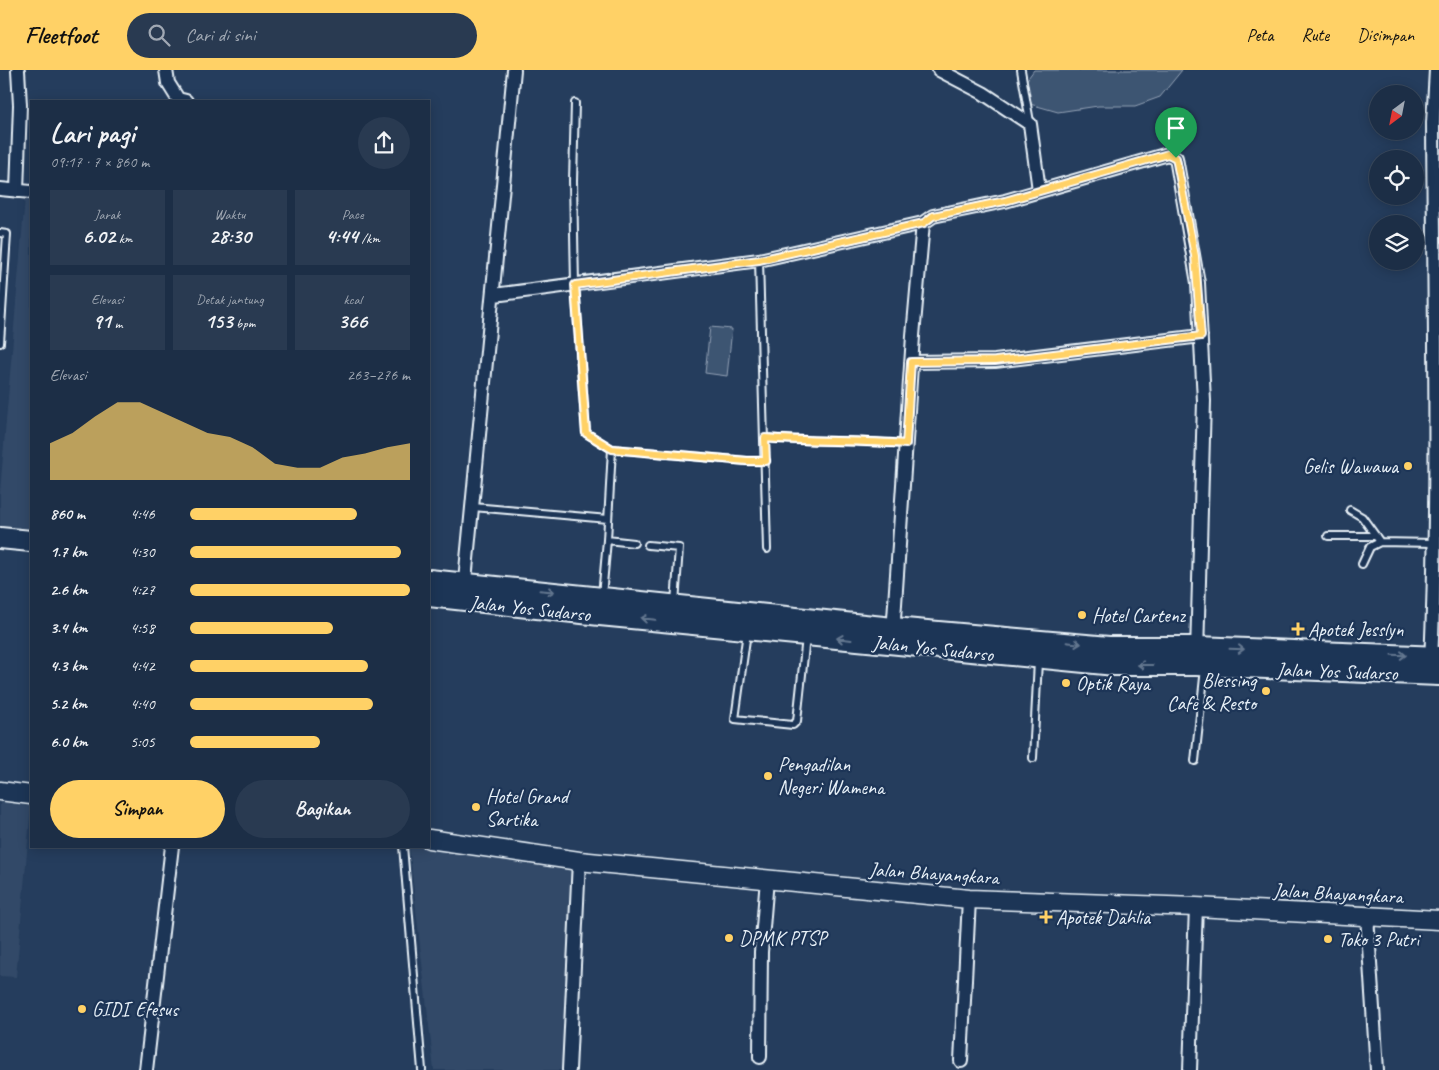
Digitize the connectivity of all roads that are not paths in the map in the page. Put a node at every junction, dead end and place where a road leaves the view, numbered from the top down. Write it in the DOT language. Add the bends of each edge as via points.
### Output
graph roads {
  1 [pos="18,70"];
  2 [pos="166,70"];
  3 [pos="514,70"];
  4 [pos="939,70"];
  5 [pos="1021,70"];
  6 [pos="1436,70"];
  7 [pos="182,100"];
  8 [pos="575,103"];
  9 [pos="1030,124"];
  10 [pos="0,189"];
  11 [pos="1039,190"];
  12 [pos="17,191"];
  13 [pos="30,192"];
  14 [pos="924,223"];
  15 [pos="0,233"];
  16 [pos="759,260"];
  17 [pos="575,285"];
  18 [pos="494,295"];
  19 [pos="1201,336"];
  20 [pos="0,343"];
  21 [pos="911,362"];
  22 [pos="765,438"];
  23 [pos="906,444"];
  24 [pos="612,449"];
  25 [pos="766,461"];
  26 [pos="473,507"];
  27 [pos="1350,510"];
  28 [pos="608,519"];
  29 [pos="1328,536"];
  30 [pos="1376,536"];
  31 [pos="0,538"];
  32 [pos="607,540"];
  33 [pos="30,541"];
  34 [pos="1380,542"];
  35 [pos="634,543"];
  36 [pos="1436,543"];
  37 [pos="648,545"];
  38 [pos="766,549"];
  39 [pos="0,550"];
  40 [pos="30,553"];
  41 [pos="1362,564"];
  42 [pos="430,580"];
  43 [pos="463,592"];
  44 [pos="430,596"];
  45 [pos="601,606"];
  46 [pos="674,613"];
  47 [pos="735,622"];
  48 [pos="807,626"];
  49 [pos="892,636"];
  50 [pos="1039,649"];
  51 [pos="1200,659"];
  52 [pos="1435,666"];
  53 [pos="1033,758"];
  54 [pos="1195,761"];
  55 [pos="0,791"];
  56 [pos="30,795"];
  57 [pos="430,839"];
  58 [pos="172,848"];
  59 [pos="403,848"];
  60 [pos="579,861"];
  61 [pos="767,879"];
  62 [pos="969,899"];
  63 [pos="1196,907"];
  64 [pos="1367,916"];
  65 [pos="1439,920"];
  66 [pos="760,1056"];
  67 [pos="961,1061"];
  68 [pos="146,1070"];
  69 [pos="422,1070"];
  70 [pos="569,1070"];
  71 [pos="1190,1070"];
  72 [pos="1377,1070"];
  1 -- 12 [label="street"];
  2 -- 7 [label="street" via="168,83"];
  3 -- 18 [label="street"];
  4 -- 9 [label="street" via="983,93"];
  5 -- 9 [label="lane"];
  6 -- 36 [label="street" via="1433,132"];
  8 -- 17 [label="lane"];
  9 -- 11 [label="street"];
  10 -- 12 [label="street"];
  11 -- 14 [label="street" via="1005,201 933,216"];
  11 -- 19 [label="street" via="1159,155 1168,154 1176,158 1195,256"];
  12 -- 13 [label="street"];
  14 -- 16 [label="street"];
  14 -- 21 [label="street"];
  15 -- 20 [label="lane" via="7,234"];
  16 -- 17 [label="street"];
  16 -- 22 [label="lane"];
  17 -- 18 [label="street"];
  17 -- 24 [label="lane" via="586,433"];
  18 -- 26 [label="street"];
  19 -- 21 [label="street" via="995,361"];
  19 -- 51 [label="street" via="1204,401"];
  21 -- 23 [label="street"];
  22 -- 23 [label="lane"];
  22 -- 25 [label="lane"];
  23 -- 49 [label="street"];
  24 -- 25 [label="lane"];
  24 -- 28 [label="lane"];
  25 -- 38 [label="lane"];
  26 -- 28 [label="lane"];
  26 -- 43 [label="street"];
  27 -- 30 [label="lane" via="1362,517"];
  28 -- 32 [label="lane"];
  29 -- 30 [label="lane"];
  30 -- 34 [label="lane"];
  31 -- 33 [label="highway"];
  32 -- 35 [label="lane"];
  32 -- 45 [label="lane"];
  34 -- 36 [label="lane"];
  34 -- 41 [label="lane" via="1370,547"];
  36 -- 52 [label="street"];
  37 -- 46 [label="lane" via="679,548"];
  39 -- 40 [label="highway"];
  42 -- 43 [label="highway, Jalan Yos Sudarso"];
  43 -- 44 [label="highway, Jalan Yos Sudarso"];
  43 -- 45 [label="highway, Jalan Yos Sudarso"];
  45 -- 46 [label="highway, Jalan Yos Sudarso"];
  46 -- 47 [label="highway, Jalan Yos Sudarso"];
  47 -- 48 [label="highway, Jalan Yos Sudarso"];
  47 -- 48 [label="lane" via="735,719 796,724"];
  48 -- 49 [label="highway, Jalan Yos Sudarso"];
  49 -- 50 [label="highway, Jalan Yos Sudarso"];
  50 -- 51 [label="highway, Jalan Yos Sudarso" via="1109,647"];
  50 -- 53 [label="lane"];
  51 -- 52 [label="highway, Jalan Yos Sudarso"];
  51 -- 54 [label="lane"];
  55 -- 56 [label="main road"];
  57 -- 60 [label="main road, Jalan Bhayangkara"];
  58 -- 68 [label="street"];
  59 -- 69 [label="lane"];
  60 -- 61 [label="main road, Jalan Bhayangkara"];
  60 -- 70 [label="street"];
  61 -- 62 [label="main road, Jalan Bhayangkara"];
  61 -- 66 [label="street" via="761,952"];
  62 -- 63 [label="main road, Jalan Bhayangkara"];
  62 -- 67 [label="street"];
  63 -- 64 [label="main road, Jalan Bhayangkara"];
  63 -- 71 [label="street"];
  64 -- 65 [label="main road, Jalan Bhayangkara"];
  64 -- 72 [label="street"];
}
